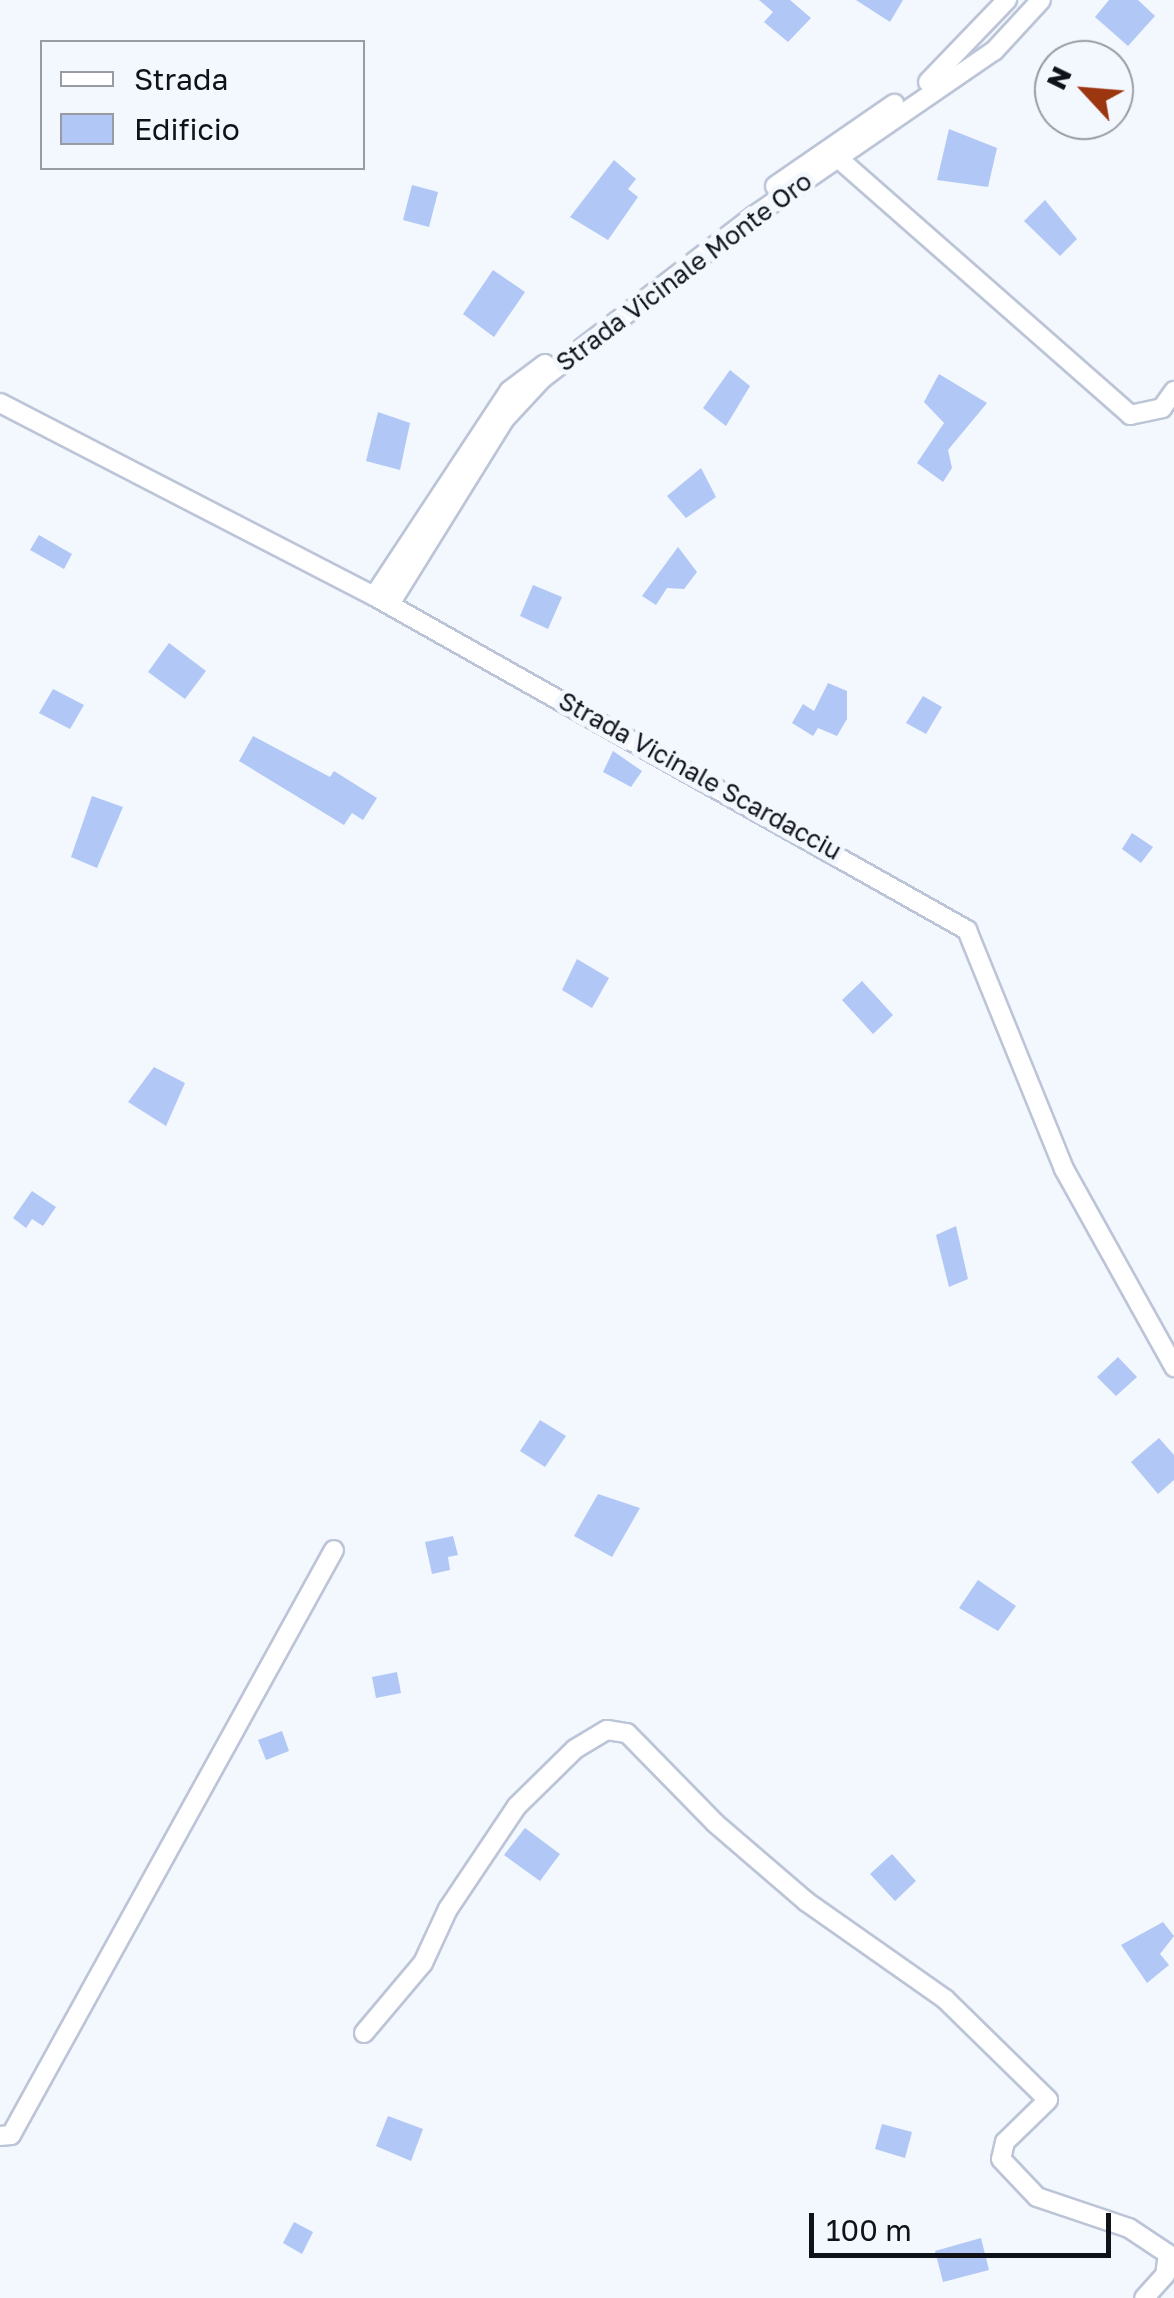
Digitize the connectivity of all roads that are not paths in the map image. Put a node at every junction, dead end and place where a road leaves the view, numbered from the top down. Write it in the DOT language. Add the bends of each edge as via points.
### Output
graph roads {
  1 [pos="1007,0"];
  2 [pos="1042,0"];
  3 [pos="831,152"];
  4 [pos="1174,392"];
  5 [pos="0,403"];
  6 [pos="382,600"];
  7 [pos="1174,1367"];
  8 [pos="334,1550"];
  9 [pos="364,2033"];
  10 [pos="0,2136"];
  11 [pos="1144,2298"];
  1 -- 3 [label="street, Strada Vicinale Monte Oro" via="940,75"];
  2 -- 3 [label="street, Strada Vicinale Monte Oro" via="994,51"];
  3 -- 4 [label="street" via="1130,415 1162,408"];
  3 -- 6 [label="street, Strada Vicinale Monte Oro" via="508,391"];
  5 -- 6 [label="street, Strada Vicinale Scardacciu"];
  6 -- 7 [label="street, Strada Vicinale Scardacciu" via="967,930 1064,1169"];
  8 -- 10 [label="street" via="10,2135"];
  9 -- 11 [label="street" via="424,1963 448,1909 517,1806 575,1750 608,1730 627,1734 715,1823 807,1902 945,1999 1048,2100 1004,2142 1001,2159 1037,2198 1129,2228 1168,2254 1164,2276"];
}
